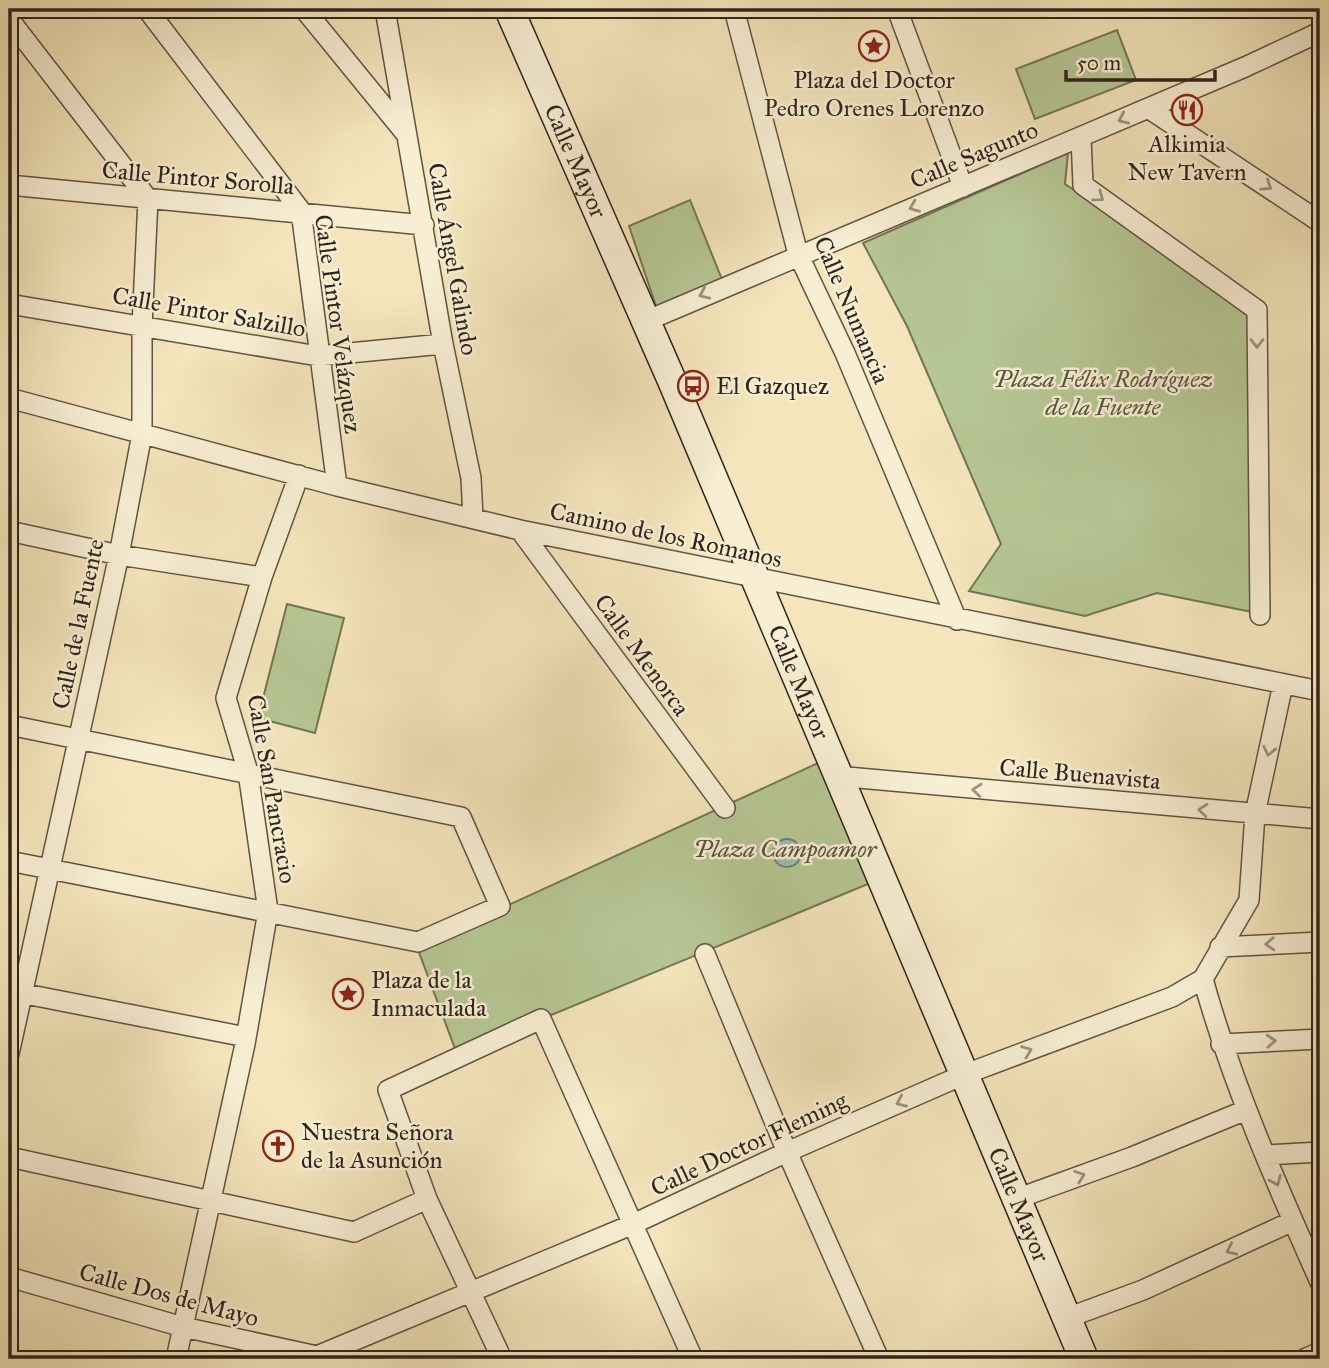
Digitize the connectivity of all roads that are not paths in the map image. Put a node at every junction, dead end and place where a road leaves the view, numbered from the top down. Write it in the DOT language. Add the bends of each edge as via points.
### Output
graph roads {
  1 [pos="147,9"];
  2 [pos="304,9"];
  3 [pos="385,9"];
  4 [pos="509,9"];
  5 [pos="734,9"];
  6 [pos="897,9"];
  7 [pos="9,19"];
  8 [pos="1320,32"];
  9 [pos="1149,107"];
  10 [pos="407,135"];
  11 [pos="1081,137"];
  12 [pos="9,185"];
  13 [pos="963,187"];
  14 [pos="148,199"];
  15 [pos="301,211"];
  16 [pos="1320,222"];
  17 [pos="424,225"];
  18 [pos="798,254"];
  19 [pos="9,304"];
  20 [pos="646,321"];
  21 [pos="142,327"];
  22 [pos="443,344"];
  23 [pos="318,356"];
  24 [pos="9,398"];
  25 [pos="142,434"];
  26 [pos="299,475"];
  27 [pos="337,486"];
  28 [pos="473,518"];
  29 [pos="520,530"];
  30 [pos="9,531"];
  31 [pos="119,555"];
  32 [pos="262,577"];
  33 [pos="755,579"];
  34 [pos="1260,615"];
  35 [pos="957,620"];
  36 [pos="1283,684"];
  37 [pos="1320,691"];
  38 [pos="9,725"];
  39 [pos="78,740"];
  40 [pos="248,772"];
  41 [pos="836,776"];
  42 [pos="725,808"];
  43 [pos="1255,814"];
  44 [pos="1320,819"];
  45 [pos="9,861"];
  46 [pos="51,870"];
  47 [pos="268,911"];
  48 [pos="1320,942"];
  49 [pos="1220,947"];
  50 [pos="705,954"];
  51 [pos="1203,979"];
  52 [pos="15,992"];
  53 [pos="246,1037"];
  54 [pos="1320,1039"];
  55 [pos="1221,1044"];
  56 [pos="9,1054"];
  57 [pos="963,1075"];
  58 [pos="1246,1110"];
  59 [pos="787,1152"];
  60 [pos="1320,1153"];
  61 [pos="1265,1155"];
  62 [pos="9,1157"];
  63 [pos="210,1198"];
  64 [pos="428,1199"];
  65 [pos="1016,1199"];
  66 [pos="1293,1221"];
  67 [pos="631,1225"];
  68 [pos="9,1277"];
  69 [pos="1320,1282"];
  70 [pos="471,1290"];
  71 [pos="1067,1318"];
  72 [pos="183,1327"];
  73 [pos="1320,1352"];
  74 [pos="318,1358"];
  75 [pos="1079,1358"];
  76 [pos="176,1359"];
  77 [pos="502,1359"];
  78 [pos="693,1359"];
  79 [pos="879,1359"];
  80 [pos="1304,1359"];
  1 -- 15 [label="street, Calle Pintor Velázquez"];
  2 -- 10 [label="street"];
  3 -- 10 [label="street, Calle Ángel Galindo"];
  4 -- 20 [label="main road, Calle Mayor"];
  5 -- 18 [label="street, Calle Numancia"];
  6 -- 13 [label="street"];
  7 -- 14 [label="street"];
  8 -- 9 [label="street, Calle Sagunto"];
  9 -- 11 [label="street, Calle Sagunto, one-way"];
  9 -- 16 [label="street, one-way"];
  10 -- 17 [label="street, Calle Ángel Galindo"];
  11 -- 13 [label="street, Calle Sagunto"];
  11 -- 34 [label="street, one-way" via="1083,186 1257,310"];
  12 -- 14 [label="street, Calle Pintor Sorolla"];
  13 -- 18 [label="street, Calle Sagunto, one-way"];
  14 -- 15 [label="street, Calle Pintor Sorolla"];
  14 -- 21 [label="street, Calle de la Fuente"];
  15 -- 17 [label="street, Calle Pintor Sorolla"];
  15 -- 23 [label="street, Calle Pintor Velázquez"];
  17 -- 22 [label="street, Calle Ángel Galindo"];
  18 -- 20 [label="street, Calle Sagunto, one-way"];
  18 -- 35 [label="street, Calle Numancia" via="845,353"];
  19 -- 21 [label="street, Calle Pintor Salzillo"];
  20 -- 33 [label="main road, Calle Mayor"];
  21 -- 23 [label="street, Calle Pintor Salzillo"];
  21 -- 25 [label="street, Calle de la Fuente"];
  22 -- 23 [label="street, Calle Pintor Salzillo"];
  22 -- 28 [label="street, Calle Ángel Galindo" via="471,478"];
  23 -- 27 [label="street, Calle Pintor Velázquez"];
  24 -- 25 [label="street, Camino de los Romanos"];
  25 -- 26 [label="street, Camino de los Romanos"];
  25 -- 31 [label="street, Calle de la Fuente"];
  26 -- 27 [label="street, Camino de los Romanos"];
  26 -- 32 [label="street, Calle San Pancracio"];
  27 -- 28 [label="street, Camino de los Romanos"];
  28 -- 29 [label="street, Camino de los Romanos"];
  29 -- 33 [label="street, Camino de los Romanos"];
  29 -- 42 [label="street, Calle Menorca"];
  30 -- 31 [label="street"];
  31 -- 32 [label="street"];
  31 -- 39 [label="street, Calle de la Fuente"];
  32 -- 40 [label="street, Calle San Pancracio" via="226,698"];
  33 -- 35 [label="street, Camino de los Romanos"];
  33 -- 41 [label="main road, Calle Mayor"];
  35 -- 36 [label="street, Camino de los Romanos"];
  36 -- 37 [label="street, Camino de los Romanos"];
  36 -- 43 [label="street, one-way"];
  38 -- 39 [label="street"];
  39 -- 40 [label="street"];
  39 -- 46 [label="street, Calle de la Fuente"];
  40 -- 47 [label="street, Calle San Pancracio"];
  40 -- 47 [label="street" via="461,817 500,906 418,942"];
  43 -- 41 [label="street, Calle Buenavista, one-way"];
  41 -- 57 [label="main road, Calle Mayor"];
  43 -- 44 [label="street, Calle Buenavista"];
  43 -- 49 [label="street" via="1249,900"];
  45 -- 46 [label="street"];
  46 -- 47 [label="street"];
  46 -- 52 [label="street, Calle de la Fuente"];
  47 -- 53 [label="street, Calle San Pancracio"];
  48 -- 49 [label="street, one-way"];
  49 -- 51 [label="street"];
  50 -- 59 [label="street"];
  51 -- 55 [label="street"];
  57 -- 51 [label="street, Calle Doctor Fleming, one-way" via="1172,997"];
  52 -- 53 [label="street"];
  52 -- 56 [label="street, Calle de la Fuente"];
  53 -- 63 [label="street, Calle San Pancracio"];
  55 -- 54 [label="street, one-way"];
  55 -- 58 [label="street"];
  57 -- 59 [label="street, Calle Doctor Fleming, one-way"];
  57 -- 65 [label="main road, Calle Mayor"];
  58 -- 61 [label="street"];
  65 -- 58 [label="street, one-way"];
  59 -- 67 [label="street, Calle Doctor Fleming"];
  59 -- 79 [label="street"];
  60 -- 61 [label="street"];
  61 -- 66 [label="street, one-way"];
  62 -- 63 [label="street"];
  63 -- 64 [label="street" via="354,1232"];
  63 -- 72 [label="street, Calle San Pancracio"];
  64 -- 67 [label="street" via="388,1090 541,1019"];
  64 -- 70 [label="street"];
  65 -- 71 [label="main road, Calle Mayor"];
  66 -- 69 [label="street"];
  66 -- 71 [label="street, one-way" via="1143,1290"];
  67 -- 70 [label="street, Calle Doctor Fleming"];
  67 -- 78 [label="street"];
  68 -- 72 [label="street, Calle Dos de Mayo"];
  70 -- 74 [label="street, Calle Doctor Fleming"];
  70 -- 77 [label="street"];
  71 -- 75 [label="main road, Calle Mayor"];
  72 -- 74 [label="street, Calle Dos de Mayo"];
  72 -- 76 [label="street, Calle San Pancracio"];
  73 -- 80 [label="street"];
}
